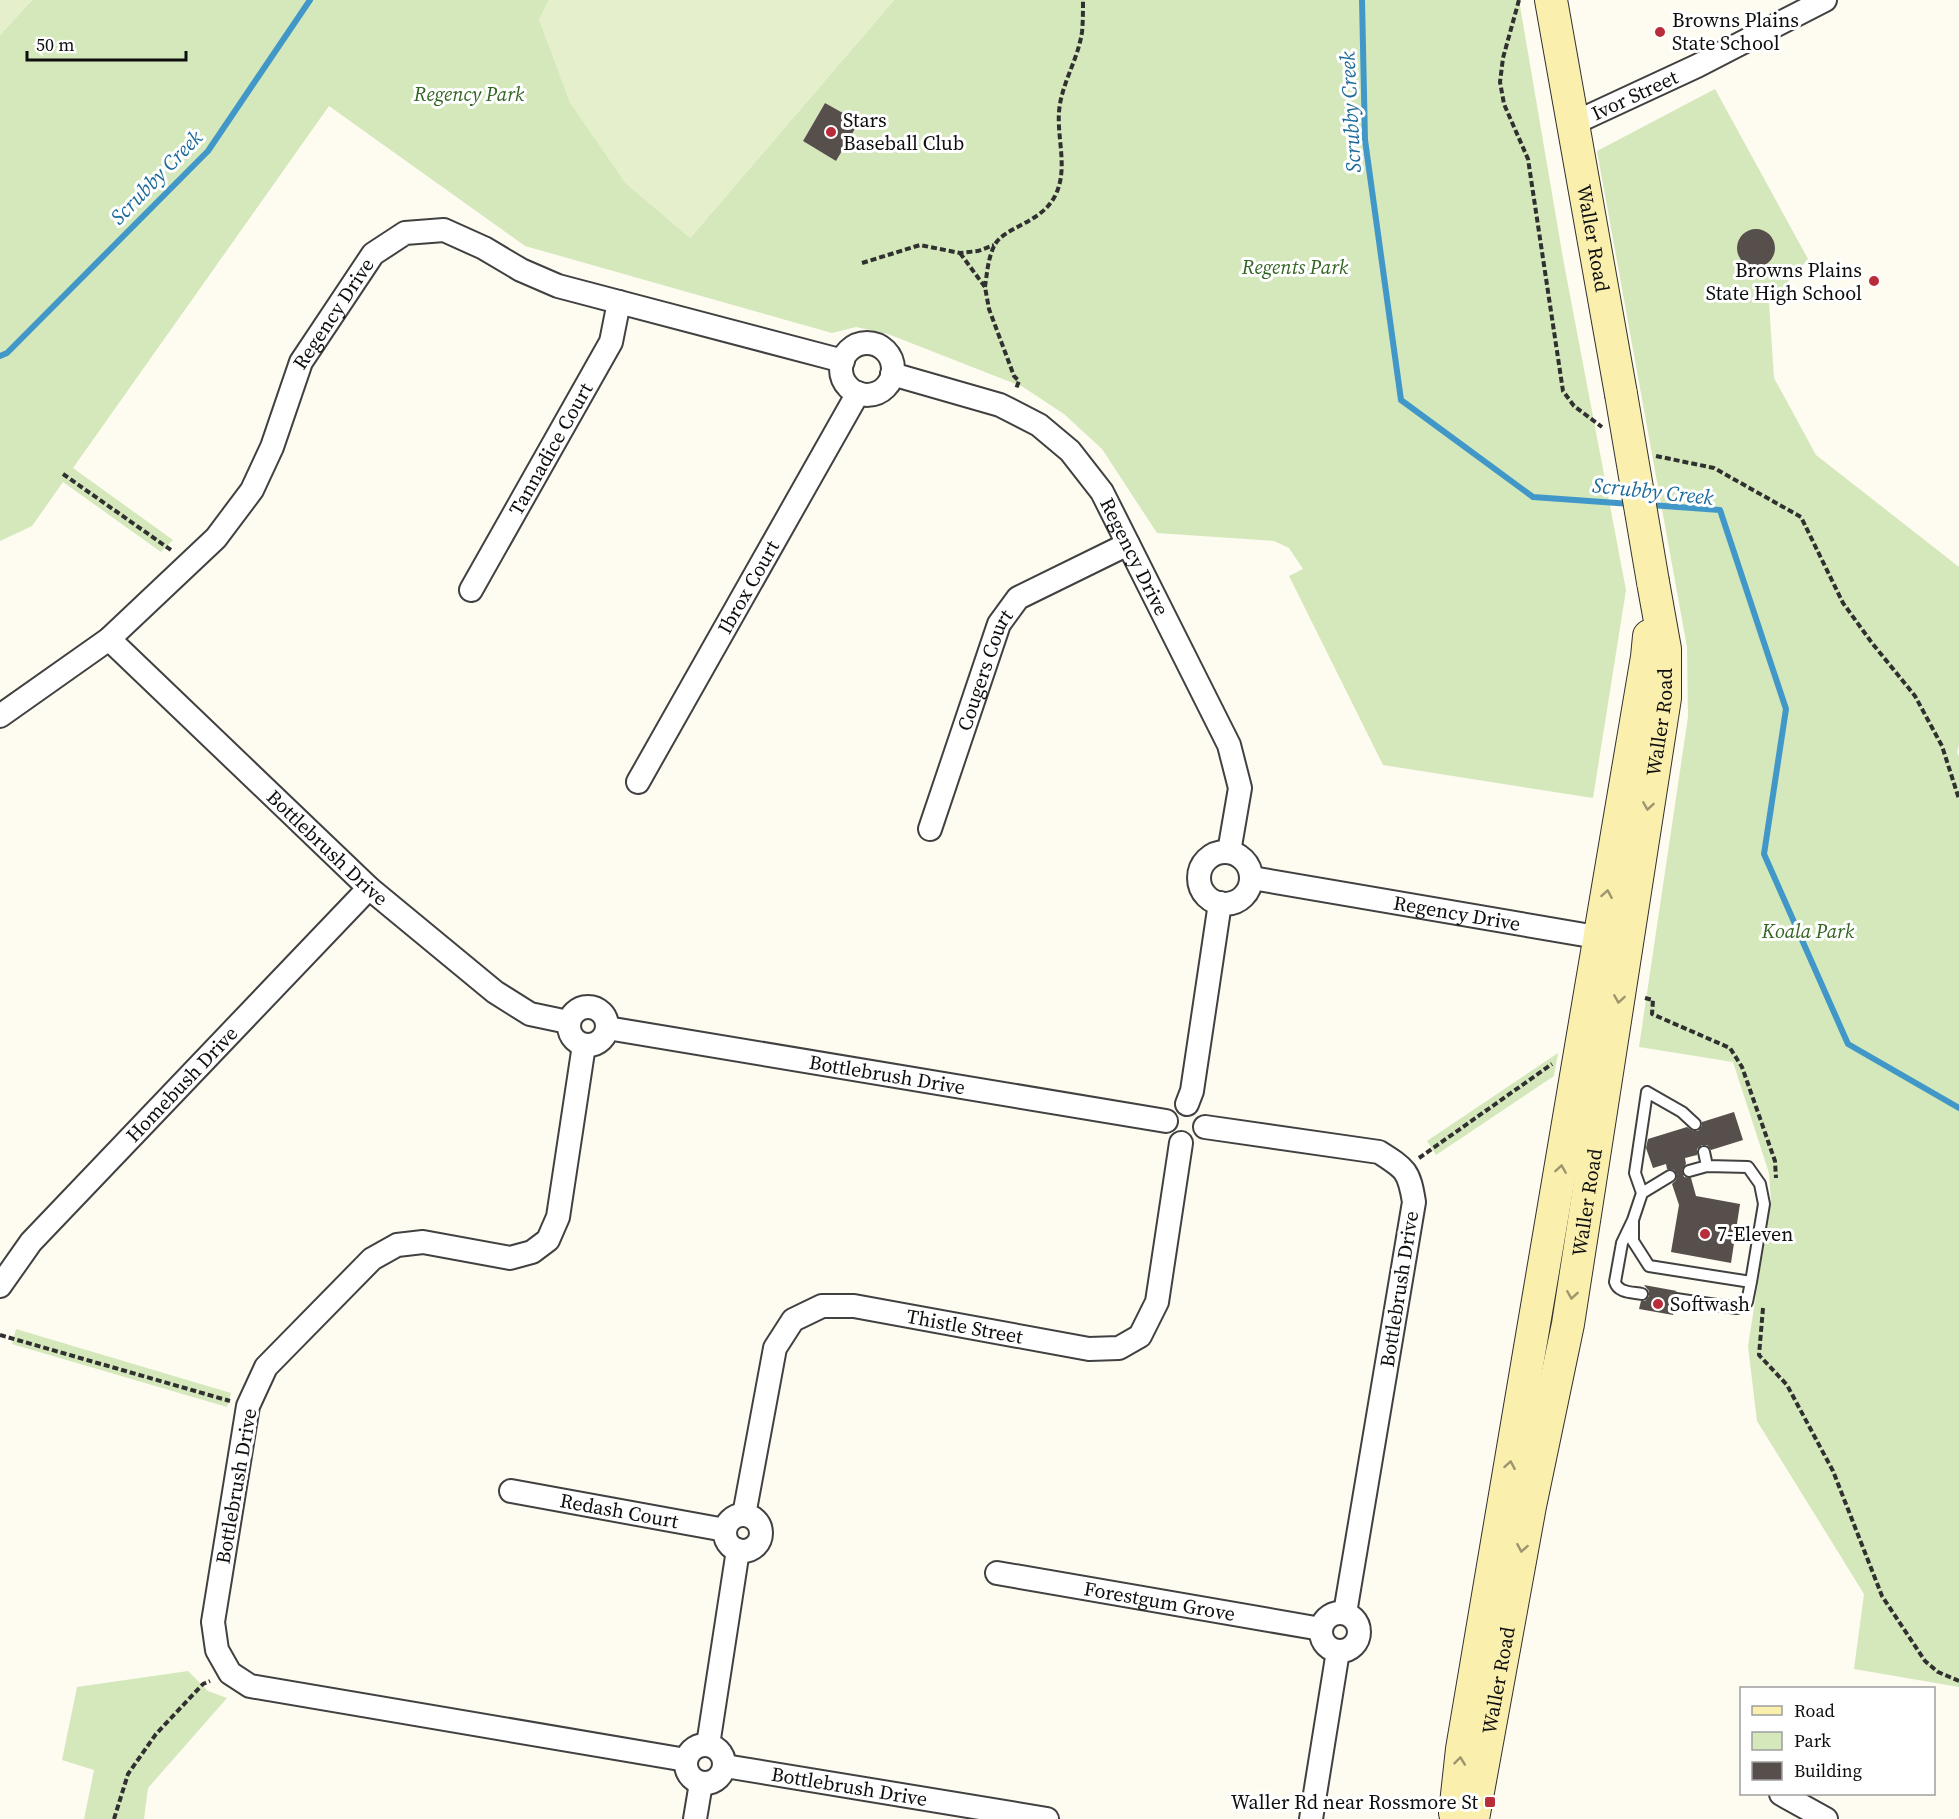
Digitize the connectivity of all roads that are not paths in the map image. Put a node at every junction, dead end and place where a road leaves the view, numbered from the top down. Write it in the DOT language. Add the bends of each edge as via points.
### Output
graph roads {
  1 [pos="1551,0"];
  2 [pos="1825,0"];
  3 [pos="1572,124"];
  4 [pos="619,302"];
  5 [pos="843,361"];
  6 [pos="892,374"];
  7 [pos="858,393"];
  8 [pos="1128,544"];
  9 [pos="471,590"];
  10 [pos="109,639"];
  11 [pos="0,716"];
  12 [pos="638,782"];
  13 [pos="930,829"];
  14 [pos="1229,852"];
  15 [pos="1252,878"];
  16 [pos="369,888"];
  17 [pos="1220,903"];
  18 [pos="1613,940"];
  19 [pos="568,1022"];
  20 [pos="607,1028"];
  21 [pos="584,1045"];
  22 [pos="1187,1104"];
  23 [pos="1166,1121"];
  24 [pos="1695,1124"];
  25 [pos="1205,1127"];
  26 [pos="1181,1143"];
  27 [pos="1704,1152"];
  28 [pos="1707,1166"];
  29 [pos="1689,1171"];
  30 [pos="1670,1176"];
  31 [pos="1642,1193"];
  32 [pos="1553,1216"];
  33 [pos="1633,1220"];
  34 [pos="1584,1221"];
  35 [pos="1751,1282"];
  36 [pos="0,1286"];
  37 [pos="1642,1294"];
  38 [pos="1676,1299"];
  39 [pos="511,1491"];
  40 [pos="1517,1503"];
  41 [pos="744,1515"];
  42 [pos="725,1530"];
  43 [pos="738,1550"];
  44 [pos="998,1573"];
  45 [pos="1345,1613"];
  46 [pos="1321,1629"];
  47 [pos="1338,1651"];
  48 [pos="708,1745"];
  49 [pos="686,1760"];
  50 [pos="725,1766"];
  51 [pos="701,1783"];
  52 [pos="1783,1795"];
  53 [pos="695,1819"];
  54 [pos="1047,1819"];
  55 [pos="1311,1819"];
  56 [pos="1455,1819"];
  57 [pos="1473,1819"];
  58 [pos="1826,1819"];
  1 -- 3 [label="street, Waller Road"];
  2 -- 3 [label="street, Ivor Street"];
  3 -- 18 [label="street, Waller Road, bridge" via="1665,649 1665,698"];
  4 -- 5 [label="street, Regency Drive"];
  4 -- 9 [label="street, Tannadice Court" via="611,342"];
  4 -- 10 [label="street, Regency Drive" via="558,286 444,231 405,233 373,254 302,362 252,490 216,538"];
  5 -- 6 [label="street" via="853,347 870,343 885,351 893,365"];
  5 -- 7 [label="street" via="842,376"];
  6 -- 7 [label="street" via="880,392"];
  6 -- 8 [label="street, Regency Drive" via="1000,405 1039,425 1070,451 1102,492"];
  7 -- 12 [label="street, Ibrox Court"];
  8 -- 13 [label="street, Cougers Court" via="1017,598 999,624"];
  8 -- 14 [label="street, Regency Drive" via="1229,745 1240,788"];
  10 -- 11 [label="street, Regency Drive"];
  10 -- 16 [label="street, Bottlebrush Drive"];
  14 -- 15 [label="street" via="1245,860"];
  14 -- 17 [label="street" via="1210,857 1200,873 1204,892"];
  15 -- 17 [label="street" via="1242,898"];
  15 -- 18 [label="street, Regency Drive"];
  16 -- 19 [label="street, Bottlebrush Drive" via="495,992 530,1014"];
  16 -- 36 [label="street, Homebush Drive" via="31,1242"];
  17 -- 22 [label="street"];
  32 -- 18 [label="street, Waller Road, one-way"];
  18 -- 34 [label="street, Waller Road, one-way"];
  19 -- 20 [label="street" via="575,1011 588,1006 600,1010"];
  19 -- 21 [label="street" via="570,1034"];
  20 -- 21 [label="street" via="602,1039"];
  20 -- 23 [label="street, Bottlebrush Drive"];
  21 -- 49 [label="street, Bottlebrush Drive" via="558,1217 548,1240 532,1252 510,1258 423,1242 397,1245 372,1259 266,1367 248,1406 213,1622 217,1650 230,1673 250,1686"];
  22 -- 23 [label="street" via="1173,1109"];
  22 -- 25 [label="street" via="1201,1112"];
  23 -- 26 [label="street" via="1169,1135"];
  24 -- 31 [label="lane" via="1647,1092 1635,1173"];
  25 -- 26 [label="street" via="1197,1141"];
  25 -- 45 [label="street, Bottlebrush Drive" via="1379,1152 1403,1168 1411,1180 1414,1203"];
  26 -- 41 [label="street, Thistle Street" via="1157,1302 1140,1336 1119,1348 1089,1349 854,1306 822,1306 794,1320 775,1348"];
  27 -- 28 [label="lane"];
  28 -- 29 [label="lane"];
  28 -- 35 [label="lane" via="1748,1167 1760,1184 1764,1204"];
  30 -- 31 [label="lane"];
  31 -- 33 [label="lane"];
  32 -- 34 [label="street"];
  40 -- 32 [label="street, Waller Road, one-way"];
  33 -- 35 [label="lane" via="1633,1241 1649,1266"];
  33 -- 37 [label="lane" via="1622,1243 1615,1282 1621,1290"];
  34 -- 40 [label="street, Waller Road, one-way" via="1568,1324"];
  35 -- 38 [label="lane" via="1747,1302 1737,1308"];
  39 -- 42 [label="street, Redash Court"];
  56 -- 40 [label="street, Waller Road, one-way" via="1462,1749"];
  40 -- 57 [label="street, Waller Road, one-way"];
  41 -- 42 [label="street" via="732,1519"];
  41 -- 43 [label="street" via="758,1521 761,1536 753,1548"];
  42 -- 43 [label="street" via="728,1542"];
  43 -- 48 [label="street"];
  44 -- 46 [label="street, Forestgum Grove"];
  45 -- 46 [label="street" via="1332,1614"];
  45 -- 47 [label="street" via="1355,1620 1360,1632 1351,1648"];
  46 -- 47 [label="street" via="1327,1646"];
  47 -- 55 [label="street"];
  48 -- 49 [label="street" via="692,1750"];
  48 -- 50 [label="street" via="722,1754"];
  49 -- 51 [label="street" via="691,1777"];
  50 -- 51 [label="street" via="714,1781"];
  50 -- 54 [label="street, Bottlebrush Drive"];
  51 -- 53 [label="street"];
  52 -- 58 [label="street"];
}
